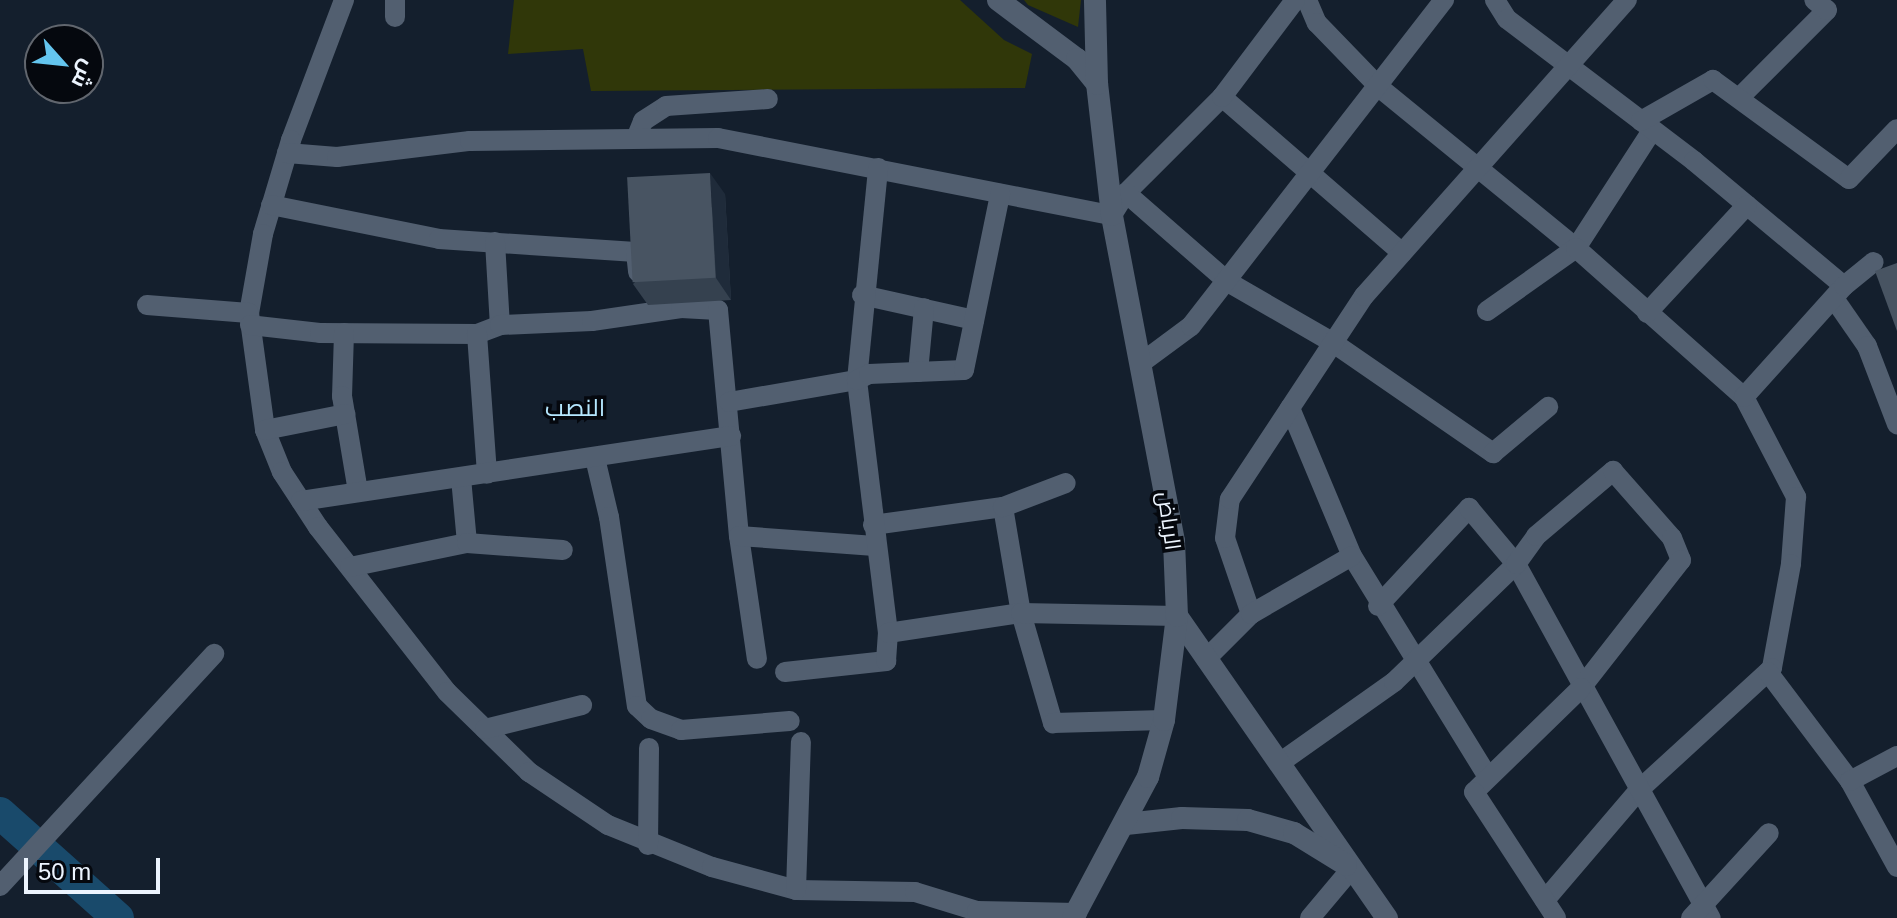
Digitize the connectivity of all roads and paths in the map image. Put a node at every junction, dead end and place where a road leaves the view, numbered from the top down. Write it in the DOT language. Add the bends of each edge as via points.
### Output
graph roads {
  1 [pos="344,0"];
  2 [pos="998,0"];
  3 [pos="1095,0"];
  4 [pos="1295,0"];
  5 [pos="1307,0"];
  6 [pos="1444,0"];
  7 [pos="1495,0"];
  8 [pos="1627,0"];
  9 [pos="1814,0"];
  10 [pos="1567,68"];
  11 [pos="1097,84"];
  12 [pos="1380,88"];
  13 [pos="1222,97"];
  14 [pos="1739,98"];
  15 [pos="768,99"];
  16 [pos="1646,126"];
  17 [pos="1897,129"];
  18 [pos="637,136"];
  19 [pos="287,153"];
  20 [pos="878,168"];
  21 [pos="1480,170"];
  22 [pos="1312,172"];
  23 [pos="1126,193"];
  24 [pos="1000,194"];
  25 [pos="271,205"];
  26 [pos="1747,205"];
  27 [pos="1112,215"];
  28 [pos="495,242"];
  29 [pos="1576,248"];
  30 [pos="1402,253"];
  31 [pos="1874,262"];
  32 [pos="1228,282"];
  33 [pos="1840,293"];
  34 [pos="862,295"];
  35 [pos="147,305"];
  36 [pos="924,308"];
  37 [pos="644,311"];
  38 [pos="1487,311"];
  39 [pos="1647,313"];
  40 [pos="250,319"];
  41 [pos="974,320"];
  42 [pos="500,325"];
  43 [pos="344,333"];
  44 [pos="477,334"];
  45 [pos="1332,342"];
  46 [pos="1141,363"];
  47 [pos="918,372"];
  48 [pos="857,380"];
  49 [pos="1744,397"];
  50 [pos="729,402"];
  51 [pos="1548,407"];
  52 [pos="1290,408"];
  53 [pos="345,414"];
  54 [pos="1897,424"];
  55 [pos="265,430"];
  56 [pos="731,436"];
  57 [pos="595,458"];
  58 [pos="487,474"];
  59 [pos="461,478"];
  60 [pos="1066,483"];
  61 [pos="358,492"];
  62 [pos="301,501"];
  63 [pos="1003,507"];
  64 [pos="873,525"];
  65 [pos="739,536"];
  66 [pos="467,543"];
  67 [pos="875,546"];
  68 [pos="563,550"];
  69 [pos="1352,556"];
  70 [pos="1516,564"];
  71 [pos="350,567"];
  72 [pos="1378,606"];
  73 [pos="1021,613"];
  74 [pos="1251,614"];
  75 [pos="1177,616"];
  76 [pos="888,633"];
  77 [pos="214,654"];
  78 [pos="757,659"];
  79 [pos="1206,659"];
  80 [pos="1416,662"];
  81 [pos="785,672"];
  82 [pos="1768,672"];
  83 [pos="1581,688"];
  84 [pos="582,705"];
  85 [pos="1164,720"];
  86 [pos="790,721"];
  87 [pos="485,729"];
  88 [pos="801,742"];
  89 [pos="649,748"];
  90 [pos="1897,756"];
  91 [pos="1281,762"];
  92 [pos="1488,777"];
  93 [pos="1850,781"];
  94 [pos="1639,790"];
  95 [pos="1126,824"];
  96 [pos="1769,833"];
  97 [pos="648,845"];
  98 [pos="1897,867"];
  99 [pos="1352,868"];
  100 [pos="0,886"];
  101 [pos="796,890"];
  102 [pos="1551,909"];
  103 [pos="980,914"];
  104 [pos="1702,914"];
  105 [pos="1075,916"];
  106 [pos="1310,918"];
  107 [pos="1387,918"];
  1 -- 19 [label="street"];
  2 -- 11 [label="street" via="1077,59"];
  3 -- 11 [label="street, الرياض"];
  4 -- 13 [label="street"];
  5 -- 12 [label="street" via="1317,23"];
  6 -- 12 [label="street"];
  7 -- 10 [label="street" via="1507,19"];
  8 -- 10 [label="street"];
  9 -- 14 [label="street" via="1827,10"];
  10 -- 16 [label="street"];
  10 -- 21 [label="street"];
  11 -- 27 [label="street, الرياض"];
  12 -- 21 [label="street"];
  12 -- 22 [label="street"];
  13 -- 22 [label="street"];
  13 -- 23 [label="street"];
  14 -- 16 [label="street" via="1713,80"];
  14 -- 17 [label="street" via="1849,179"];
  15 -- 18 [label="street" via="666,106 643,121"];
  16 -- 26 [label="street"];
  16 -- 29 [label="street"];
  18 -- 19 [label="street" via="470,141 337,157"];
  18 -- 20 [label="street" via="718,138"];
  19 -- 25 [label="street"];
  20 -- 24 [label="street"];
  20 -- 34 [label="street"];
  21 -- 29 [label="street"];
  21 -- 30 [label="street"];
  22 -- 30 [label="street"];
  22 -- 32 [label="street"];
  23 -- 27 [label="street"];
  23 -- 32 [label="street"];
  24 -- 27 [label="street"];
  24 -- 41 [label="street"];
  25 -- 28 [label="street" via="439,239"];
  25 -- 40 [label="street"];
  26 -- 33 [label="street"];
  26 -- 39 [label="street"];
  27 -- 46 [label="street, الرياض"];
  28 -- 37 [label="street" via="636,252"];
  28 -- 42 [label="street"];
  29 -- 38 [label="street"];
  29 -- 39 [label="street"];
  30 -- 45 [label="street"];
  31 -- 33 [label="street"];
  32 -- 45 [label="street"];
  32 -- 46 [label="street" via="1191,326"];
  33 -- 49 [label="street"];
  33 -- 54 [label="street"];
  34 -- 36 [label="street"];
  34 -- 48 [label="street"];
  35 -- 40 [label="street"];
  36 -- 41 [label="street"];
  36 -- 47 [label="street"];
  37 -- 42 [label="street" via="592,321"];
  37 -- 50 [label="street" via="718,310"];
  39 -- 49 [label="street"];
  40 -- 43 [label="street"];
  40 -- 55 [label="street"];
  41 -- 47 [label="street" via="964,370"];
  42 -- 44 [label="street"];
  43 -- 44 [label="street"];
  43 -- 53 [label="street"];
  44 -- 58 [label="street"];
  45 -- 51 [label="street" via="1493,453"];
  45 -- 52 [label="street"];
  46 -- 75 [label="street, الرياض" via="1174,541"];
  47 -- 48 [label="street" via="869,374"];
  48 -- 50 [label="street"];
  48 -- 64 [label="street"];
  49 -- 82 [label="street" via="1796,497 1791,564"];
  50 -- 56 [label="street"];
  52 -- 69 [label="street"];
  52 -- 74 [label="street" via="1223,517"];
  53 -- 55 [label="street"];
  53 -- 61 [label="street"];
  55 -- 62 [label="street"];
  56 -- 57 [label="street"];
  56 -- 65 [label="street"];
  57 -- 58 [label="street"];
  57 -- 86 [label="street" via="637,706 651,719 681,730"];
  58 -- 59 [label="street"];
  59 -- 61 [label="street"];
  59 -- 66 [label="street"];
  60 -- 63 [label="street"];
  61 -- 62 [label="street"];
  62 -- 71 [label="street"];
  63 -- 64 [label="street"];
  63 -- 73 [label="street"];
  64 -- 67 [label="street"];
  65 -- 67 [label="street"];
  65 -- 78 [label="street"];
  66 -- 68 [label="street"];
  66 -- 71 [label="street"];
  67 -- 76 [label="street"];
  69 -- 72 [label="street"];
  69 -- 74 [label="street"];
  70 -- 72 [label="street" via="1469,508"];
  70 -- 80 [label="street"];
  70 -- 83 [label="street"];
  70 -- 83 [label="street" via="1552,520 1613,471 1672,538 1681,560"];
  71 -- 87 [label="street" via="447,692"];
  72 -- 80 [label="street"];
  73 -- 75 [label="street"];
  73 -- 76 [label="street"];
  73 -- 85 [label="street" via="1053,723"];
  74 -- 79 [label="street"];
  75 -- 79 [label="street"];
  75 -- 85 [label="street, الرياض"];
  76 -- 81 [label="street" via="886,661"];
  77 -- 100 [label="street"];
  79 -- 91 [label="street"];
  80 -- 91 [label="street"];
  80 -- 92 [label="street"];
  82 -- 93 [label="street"];
  82 -- 94 [label="street"];
  83 -- 92 [label="street"];
  83 -- 94 [label="street"];
  84 -- 87 [label="street"];
  85 -- 95 [label="street, الرياض" via="1148,777"];
  87 -- 97 [label="street" via="529,772"];
  88 -- 101 [label="street"];
  89 -- 97 [label="street"];
  90 -- 93 [label="street"];
  91 -- 99 [label="street"];
  92 -- 102 [label="street" via="1474,792"];
  93 -- 98 [label="street"];
  94 -- 102 [label="street"];
  94 -- 104 [label="street"];
  95 -- 99 [label="street" via="1182,818 1248,820 1294,833"];
  95 -- 105 [label="street, الرياض"];
  96 -- 104 [label="street"];
  97 -- 101 [label="street"];
  99 -- 106 [label="street"];
  99 -- 107 [label="street"];
  101 -- 103 [label="street" via="915,892"];
  103 -- 105 [label="street"];
}
